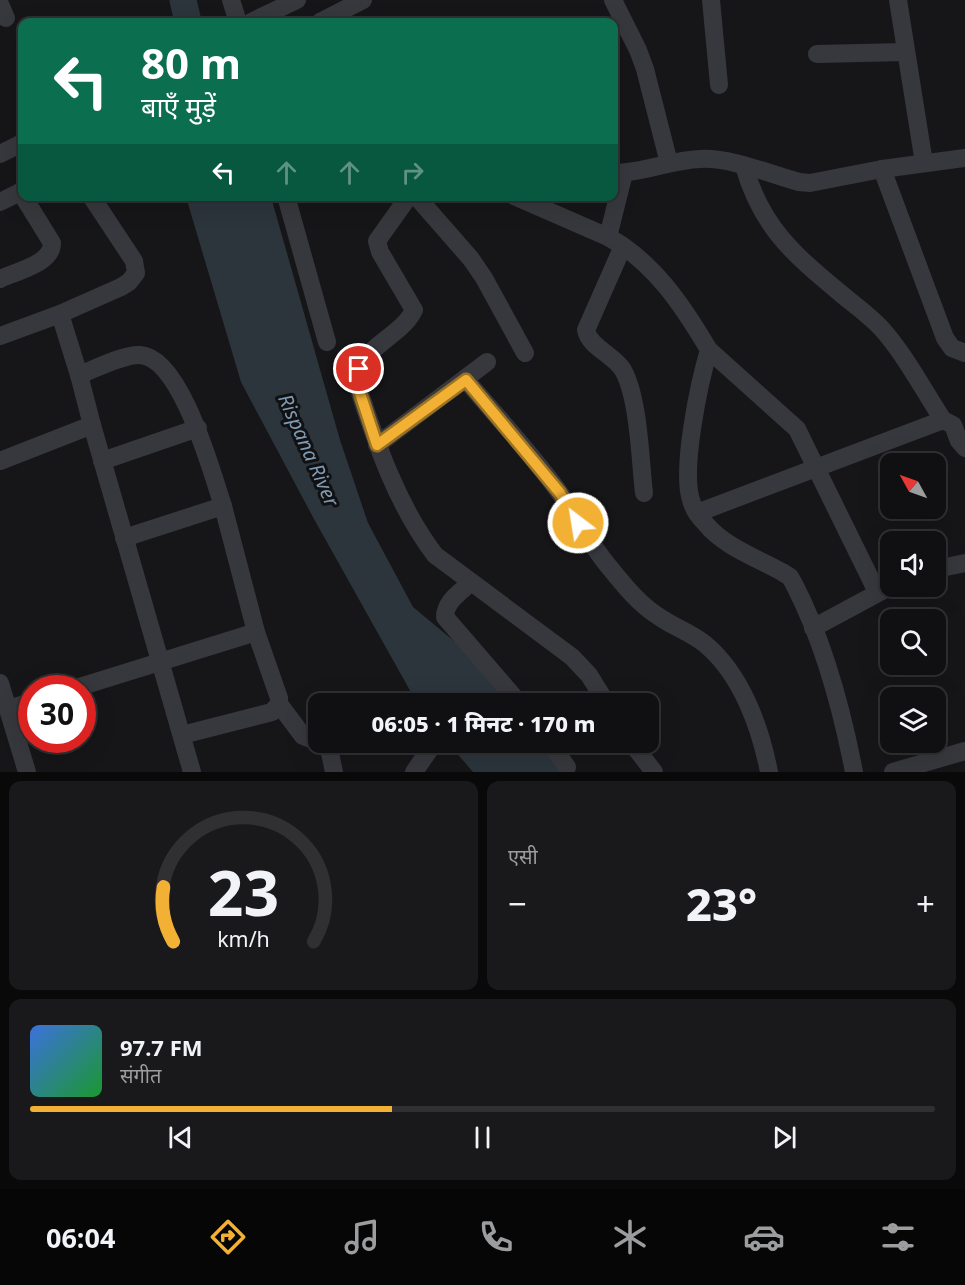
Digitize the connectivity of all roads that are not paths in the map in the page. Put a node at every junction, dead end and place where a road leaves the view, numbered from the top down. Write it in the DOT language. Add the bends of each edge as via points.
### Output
graph roads {
  1 [pos="231,0"];
  2 [pos="297,0"];
  3 [pos="363,0"];
  4 [pos="613,0"];
  5 [pos="711,0"];
  6 [pos="898,0"];
  7 [pos="236,18"];
  8 [pos="259,18"];
  9 [pos="328,18"];
  10 [pos="905,52"];
  11 [pos="817,54"];
  12 [pos="719,85"];
  13 [pos="18,145"];
  14 [pos="0,154"];
  15 [pos="965,158"];
  16 [pos="669,163"];
  17 [pos="924,163"];
  18 [pos="744,166"];
  19 [pos="882,169"];
  20 [pos="619,173"];
  21 [pos="618,190"];
  22 [pos="18,195"];
  23 [pos="27,201"];
  24 [pos="94,201"];
  25 [pos="287,201"];
  26 [pos="405,201"];
  27 [pos="420,201"];
  28 [pos="525,201"];
  29 [pos="617,201"];
  30 [pos="0,202"];
  31 [pos="615,241"];
  32 [pos="0,279"];
  33 [pos="60,314"];
  34 [pos="0,336"];
  35 [pos="327,342"];
  36 [pos="709,350"];
  37 [pos="525,353"];
  38 [pos="965,353"];
  39 [pos="487,362"];
  40 [pos="79,375"];
  41 [pos="466,380"];
  42 [pos="943,420"];
  43 [pos="92,425"];
  44 [pos="198,428"];
  45 [pos="377,445"];
  46 [pos="965,448"];
  47 [pos="0,461"];
  48 [pos="102,461"];
  49 [pos="815,467"];
  50 [pos="644,493"];
  51 [pos="223,506"];
  52 [pos="697,513"];
  53 [pos="124,537"];
  54 [pos="965,563"];
  55 [pos="946,567"];
  56 [pos="471,582"];
  57 [pos="880,582"];
  58 [pos="880,591"];
  59 [pos="813,628"];
  60 [pos="256,632"];
  61 [pos="160,663"];
  62 [pos="96,682"];
  63 [pos="0,683"];
  64 [pos="511,693"];
  65 [pos="600,693"];
  66 [pos="279,704"];
  67 [pos="18,706"];
  68 [pos="8,709"];
  69 [pos="182,735"];
  70 [pos="308,738"];
  71 [pos="965,751"];
  72 [pos="330,753"];
  73 [pos="427,753"];
  74 [pos="557,753"];
  75 [pos="639,753"];
  76 [pos="567,767"];
  77 [pos="27,772"];
  78 [pos="192,772"];
  79 [pos="334,772"];
  80 [pos="414,772"];
  81 [pos="654,772"];
  82 [pos="769,772"];
  83 [pos="854,772"];
  84 [pos="893,772"];
  1 -- 7 [label="street"];
  2 -- 8 [label="street"];
  3 -- 9 [label="street"];
  4 -- 16 [label="street" via="645,69"];
  5 -- 12 [label="street"];
  6 -- 10 [label="street"];
  10 -- 11 [label="street"];
  10 -- 17 [label="street"];
  13 -- 14 [label="street"];
  15 -- 17 [label="street"];
  16 -- 18 [label="street" via="716,159"];
  16 -- 20 [label="street"];
  17 -- 19 [label="street"];
  18 -- 19 [label="street" via="810,183"];
  18 -- 42 [label="street" via="760,209 777,234 798,258 882,330"];
  19 -- 38 [label="street" via="945,338 952,348"];
  20 -- 21 [label="street"];
  22 -- 30 [label="street"];
  23 -- 32 [label="street" via="52,249 45,259"];
  24 -- 33 [label="street" via="134,261 136,273 121,287"];
  25 -- 35 [label="street"];
  26 -- 45 [label="street" via="377,241 414,310 364,360 356,377"];
  27 -- 37 [label="street" via="478,268"];
  28 -- 31 [label="street"];
  29 -- 31 [label="street"];
  31 -- 36 [label="street" via="670,290"];
  31 -- 50 [label="street" via="586,330 626,378"];
  33 -- 34 [label="street"];
  33 -- 40 [label="street"];
  36 -- 49 [label="street" via="797,429"];
  36 -- 52 [label="street" via="687,463 691,500"];
  39 -- 41 [label="street"];
  40 -- 43 [label="street"];
  40 -- 44 [label="street" via="132,355 153,358 168,372"];
  41 -- 45 [label="street"];
  41 -- 82 [label="street" via="560,493 598,555 628,589 656,615 706,645 728,669 743,693"];
  42 -- 46 [label="street" via="952,425"];
  42 -- 49 [label="street"];
  43 -- 47 [label="street"];
  43 -- 48 [label="street"];
  44 -- 48 [label="street"];
  44 -- 51 [label="street"];
  45 -- 56 [label="street" via="397,492 425,541 435,555"];
  48 -- 53 [label="street"];
  49 -- 52 [label="street"];
  49 -- 57 [label="street"];
  51 -- 53 [label="street"];
  51 -- 60 [label="street"];
  52 -- 59 [label="street" via="718,536 790,577"];
  53 -- 61 [label="street"];
  54 -- 55 [label="street"];
  56 -- 64 [label="street" via="449,603 445,617"];
  56 -- 65 [label="street" via="572,657"];
  58 -- 59 [label="street"];
  59 -- 83 [label="street" via="842,714"];
  60 -- 61 [label="street"];
  60 -- 66 [label="street"];
  61 -- 62 [label="street"];
  61 -- 69 [label="street"];
  63 -- 68 [label="street"];
  66 -- 69 [label="street" via="272,712"];
  66 -- 70 [label="street"];
  67 -- 68 [label="street"];
  68 -- 77 [label="street"];
  69 -- 78 [label="street"];
  71 -- 84 [label="street"];
  72 -- 79 [label="street"];
  73 -- 80 [label="street"];
  74 -- 76 [label="street"];
  75 -- 81 [label="street"];
}
